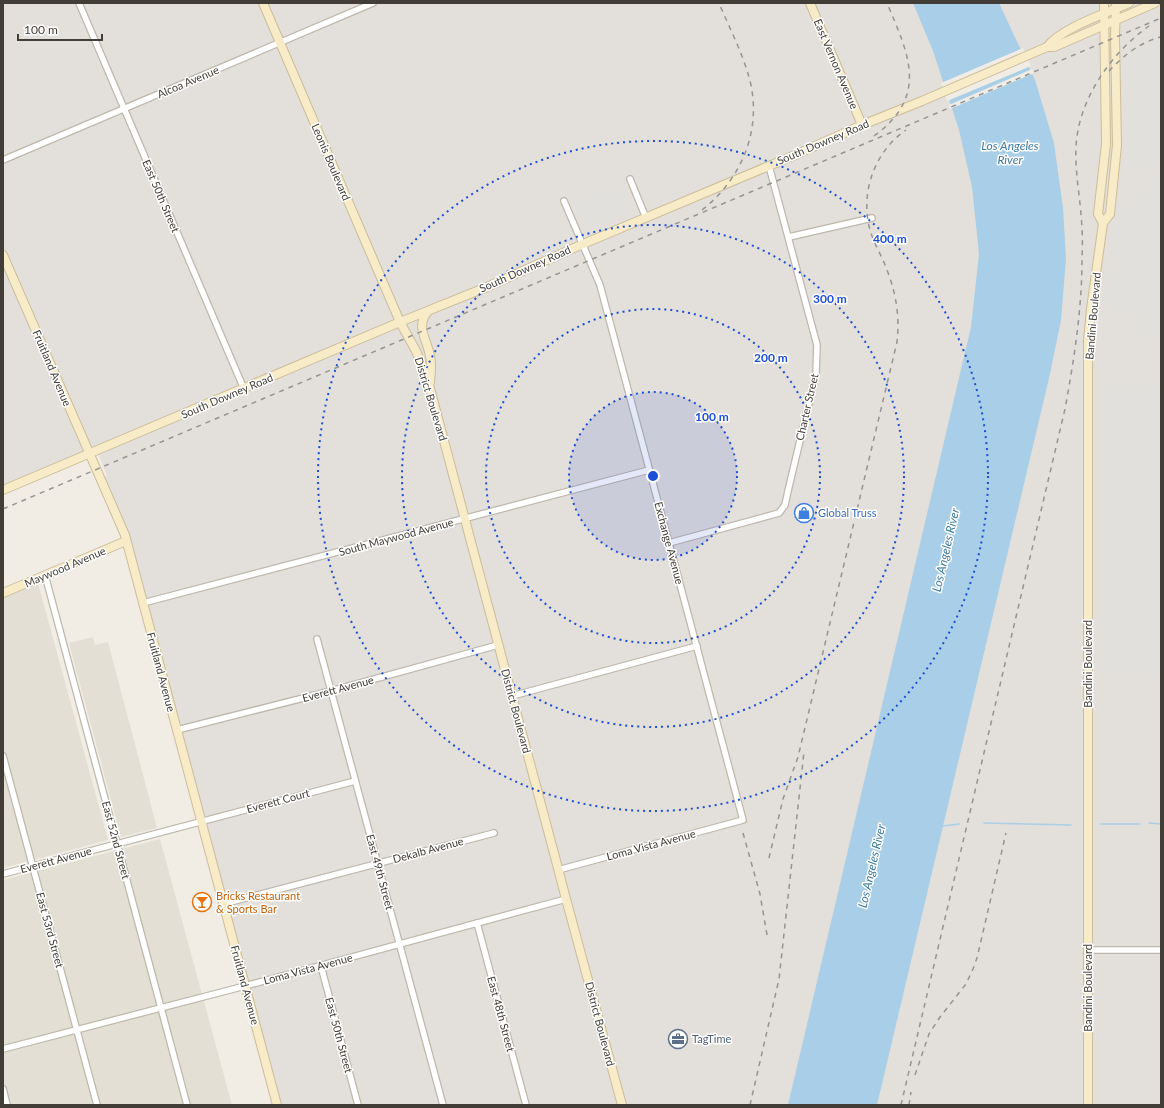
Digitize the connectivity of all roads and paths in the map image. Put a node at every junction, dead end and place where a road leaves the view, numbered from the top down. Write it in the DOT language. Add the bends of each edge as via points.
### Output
graph roads {
  1 [pos="79,3"];
  2 [pos="263,3"];
  3 [pos="373,3"];
  4 [pos="810,3"];
  5 [pos="1104,3"];
  6 [pos="1129,3"];
  7 [pos="1155,3"];
  8 [pos="1116,6"];
  9 [pos="1104,14"];
  10 [pos="1115,20"];
  11 [pos="1104,25"];
  12 [pos="1082,35"];
  13 [pos="1105,41"];
  14 [pos="280,43"];
  15 [pos="1047,47"];
  16 [pos="124,109"];
  17 [pos="862,125"];
  18 [pos="3,160"];
  19 [pos="769,166"];
  20 [pos="630,179"];
  21 [pos="564,200"];
  22 [pos="646,218"];
  23 [pos="872,218"];
  24 [pos="1103,223"];
  25 [pos="789,238"];
  26 [pos="583,244"];
  27 [pos="3,255"];
  28 [pos="428,310"];
  29 [pos="400,322"];
  30 [pos="429,385"];
  31 [pos="244,388"];
  32 [pos="90,454"];
  33 [pos="649,470"];
  34 [pos="3,490"];
  35 [pos="464,519"];
  36 [pos="126,541"];
  37 [pos="669,543"];
  38 [pos="44,575"];
  39 [pos="3,593"];
  40 [pos="143,604"];
  41 [pos="317,639"];
  42 [pos="498,646"];
  43 [pos="697,646"];
  44 [pos="331,691"];
  45 [pos="512,696"];
  46 [pos="177,730"];
  47 [pos="3,756"];
  48 [pos="355,781"];
  49 [pos="743,820"];
  50 [pos="201,822"];
  51 [pos="494,833"];
  52 [pos="117,844"];
  53 [pos="378,864"];
  54 [pos="33,866"];
  55 [pos="558,870"];
  56 [pos="3,874"];
  57 [pos="566,899"];
  58 [pos="223,904"];
  59 [pos="477,923"];
  60 [pos="399,944"];
  61 [pos="1088,950"];
  62 [pos="1161,950"];
  63 [pos="320,966"];
  64 [pos="245,986"];
  65 [pos="161,1008"];
  66 [pos="76,1030"];
  67 [pos="3,1049"];
  68 [pos="3,1089"];
  69 [pos="7,1105"];
  70 [pos="97,1105"];
  71 [pos="187,1105"];
  72 [pos="277,1105"];
  73 [pos="358,1105"];
  74 [pos="443,1105"];
  75 [pos="526,1105"];
  76 [pos="622,1105"];
  77 [pos="1088,1105"];
  1 -- 16 [label="street, East 50th Street"];
  2 -- 14 [label="main road, Leonis Boulevard"];
  3 -- 14 [label="street, Alcoa Avenue"];
  4 -- 17 [label="main road, East Vernon Avenue"];
  5 -- 9 [label="main road, Bandini Boulevard"];
  6 -- 8 [label="main road, South Downey Road"];
  7 -- 10 [label="main road, South Downey Road"];
  8 -- 9 [label="main road, South Downey Road"];
  8 -- 10 [label="main road, Bandini Boulevard"];
  9 -- 11 [label="main road, Bandini Boulevard"];
  9 -- 15 [label="main road, South Downey Road" via="1070,29 1052,40"];
  10 -- 11 [label="main road, South Downey Road"];
  10 -- 24 [label="main road, Bandini Boulevard" via="1117,145 1110,214"];
  11 -- 12 [label="main road, South Downey Road"];
  11 -- 13 [label="main road, Bandini Boulevard"];
  12 -- 13 [label="main road" via="1093,34"];
  12 -- 15 [label="main road, South Downey Road" via="1054,47"];
  13 -- 24 [label="main road, Bandini Boulevard" via="1106,144 1098,214"];
  14 -- 16 [label="street, Alcoa Avenue"];
  14 -- 29 [label="main road, Leonis Boulevard"];
  15 -- 17 [label="main road, South Downey Road" via="922,102"];
  16 -- 18 [label="street, Alcoa Avenue"];
  16 -- 31 [label="street, East 50th Street"];
  17 -- 19 [label="main road, South Downey Road"];
  19 -- 22 [label="main road, South Downey Road"];
  19 -- 25 [label="street, Charter Street"];
  20 -- 22 [label="street"];
  21 -- 26 [label="street, Exchange Avenue"];
  22 -- 26 [label="main road, South Downey Road"];
  23 -- 25 [label="street"];
  24 -- 61 [label="main road, Bandini Boulevard" via="1088,341"];
  25 -- 37 [label="street, Charter Street" via="817,345 816,373 785,505 779,513 767,517"];
  26 -- 28 [label="main road, South Downey Road"];
  26 -- 33 [label="street, Exchange Avenue" via="600,285"];
  27 -- 32 [label="main road, Fruitland Avenue"];
  28 -- 29 [label="main road, South Downey Road"];
  28 -- 30 [label="main road" via="421,323 430,357"];
  29 -- 30 [label="main road, District Boulevard" via="422,362"];
  29 -- 31 [label="main road, South Downey Road"];
  30 -- 35 [label="main road, District Boulevard"];
  31 -- 32 [label="main road, South Downey Road"];
  32 -- 34 [label="main road, South Downey Road"];
  32 -- 36 [label="main road, Fruitland Avenue"];
  33 -- 35 [label="street, South Maywood Avenue"];
  33 -- 37 [label="street, Exchange Avenue"];
  35 -- 40 [label="street, South Maywood Avenue"];
  35 -- 42 [label="main road, District Boulevard"];
  36 -- 38 [label="main road, Maywood Avenue"];
  36 -- 40 [label="main road, Fruitland Avenue"];
  37 -- 43 [label="street, Exchange Avenue"];
  38 -- 39 [label="main road, Maywood Avenue"];
  38 -- 52 [label="street, East 52nd Street"];
  40 -- 46 [label="main road, Fruitland Avenue"];
  41 -- 44 [label="street, East 49th Street"];
  42 -- 44 [label="street, Everett Avenue"];
  42 -- 45 [label="main road, District Boulevard"];
  43 -- 45 [label="street"];
  43 -- 49 [label="street, Exchange Avenue"];
  44 -- 46 [label="street, Everett Avenue"];
  44 -- 48 [label="street, East 49th Street"];
  45 -- 55 [label="main road, District Boulevard"];
  46 -- 50 [label="main road, Fruitland Avenue"];
  47 -- 54 [label="street, East 53rd Street"];
  48 -- 50 [label="street, Everett Court"];
  48 -- 53 [label="street, East 49th Street"];
  49 -- 55 [label="street, Loma Vista Avenue"];
  50 -- 52 [label="street, Everett Avenue"];
  50 -- 58 [label="main road, Fruitland Avenue"];
  51 -- 53 [label="street, Dekalb Avenue"];
  52 -- 54 [label="street, Everett Avenue"];
  52 -- 65 [label="street, East 52nd Street"];
  53 -- 58 [label="street, Dekalb Avenue"];
  53 -- 60 [label="street, East 49th Street"];
  54 -- 56 [label="street, Everett Avenue"];
  54 -- 66 [label="street, East 53rd Street"];
  55 -- 57 [label="main road, District Boulevard"];
  57 -- 59 [label="street, Loma Vista Avenue"];
  57 -- 76 [label="main road, District Boulevard"];
  58 -- 64 [label="main road, Fruitland Avenue"];
  59 -- 60 [label="street, Loma Vista Avenue"];
  59 -- 75 [label="street, East 48th Street"];
  60 -- 63 [label="street, Loma Vista Avenue"];
  60 -- 74 [label="street, East 49th Street"];
  61 -- 62 [label="street"];
  61 -- 77 [label="main road, Bandini Boulevard"];
  63 -- 64 [label="street, Loma Vista Avenue"];
  63 -- 73 [label="street, East 50th Street"];
  64 -- 65 [label="street, Loma Vista Avenue"];
  64 -- 72 [label="main road, Fruitland Avenue"];
  65 -- 66 [label="street, Loma Vista Avenue"];
  65 -- 71 [label="street, East 52nd Street"];
  66 -- 67 [label="street, Loma Vista Avenue"];
  66 -- 70 [label="street, East 53rd Street"];
  68 -- 69 [label="street"];
}
